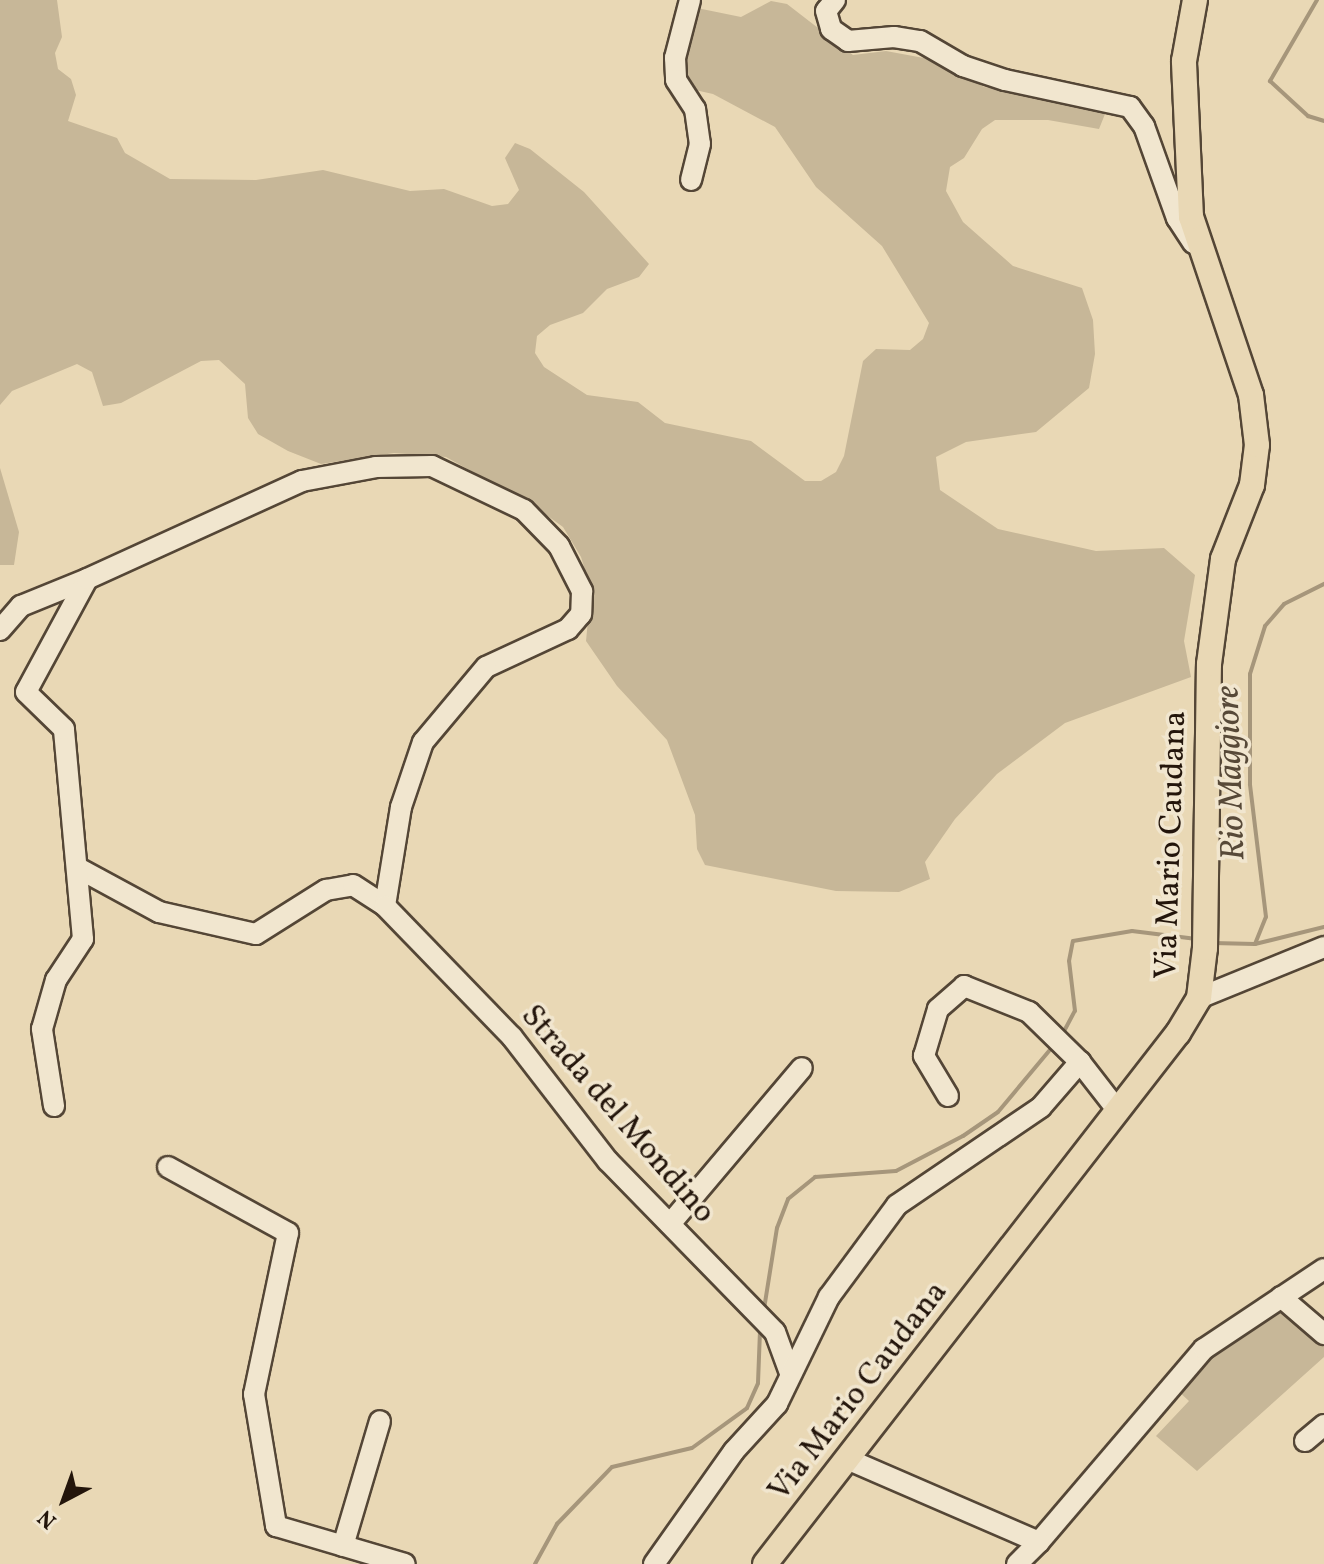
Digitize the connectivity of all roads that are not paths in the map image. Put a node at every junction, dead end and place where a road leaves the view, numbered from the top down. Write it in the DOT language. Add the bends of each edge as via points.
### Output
graph roads {
  1 [pos="690,0"];
  2 [pos="835,0"];
  3 [pos="1195,0"];
  4 [pos="691,180"];
  5 [pos="1201,257"];
  6 [pos="87,579"];
  7 [pos="0,630"];
  8 [pos="78,868"];
  9 [pos="385,906"];
  10 [pos="1324,947"];
  11 [pos="1199,998"];
  12 [pos="1080,1062"];
  13 [pos="802,1068"];
  14 [pos="948,1096"];
  15 [pos="54,1106"];
  16 [pos="1118,1111"];
  17 [pos="168,1167"];
  18 [pos="670,1224"];
  19 [pos="1324,1269"];
  20 [pos="1281,1297"];
  21 [pos="1324,1334"];
  22 [pos="790,1373"];
  23 [pos="380,1421"];
  24 [pos="1324,1425"];
  25 [pos="1305,1441"];
  26 [pos="847,1459"];
  27 [pos="1039,1542"];
  28 [pos="343,1546"];
  29 [pos="374,1560"];
  30 [pos="405,1564"];
  31 [pos="654,1564"];
  32 [pos="765,1564"];
  33 [pos="1017,1564"];
  1 -- 4 [label="street" via="675,58 676,80 695,109 700,144"];
  2 -- 5 [label="street" via="826,11 831,29 848,41 920,41 963,66 1005,80 1130,107 1144,126 1177,218"];
  3 -- 5 [label="main road, Via Mario Caudana" via="1184,61 1191,217"];
  5 -- 11 [label="main road, Via Mario Caudana" via="1251,395 1257,445 1252,485 1223,559 1209,664 1205,939"];
  6 -- 7 [label="street" via="21,606"];
  6 -- 8 [label="street" via="26,692 64,729"];
  6 -- 9 [label="street" via="302,481 376,467 432,466 477,485 524,510 559,546 582,591 581,614 568,629 486,667 423,742 401,807"];
  8 -- 9 [label="street, Strada del Mondino" via="159,912 256,934 326,890 353,885"];
  8 -- 15 [label="street" via="83,939 56,980 42,1029"];
  9 -- 18 [label="street, Strada del Mondino" via="512,1037 608,1161"];
  10 -- 11 [label="street"];
  11 -- 16 [label="main road, Via Mario Caudana"];
  12 -- 14 [label="street" via="1029,1012 964,986 938,1009 924,1056"];
  12 -- 16 [label="street"];
  12 -- 22 [label="street" via="1041,1107 897,1205 829,1297"];
  13 -- 18 [label="street"];
  16 -- 26 [label="main road, Via Mario Caudana"];
  17 -- 28 [label="street" via="288,1233 254,1394 276,1526"];
  18 -- 22 [label="street, Strada del Mondino" via="770,1328"];
  19 -- 20 [label="street"];
  20 -- 21 [label="street"];
  20 -- 27 [label="street" via="1204,1349"];
  22 -- 31 [label="street" via="777,1404 734,1451"];
  23 -- 28 [label="street"];
  24 -- 25 [label="street"];
  26 -- 27 [label="street"];
  26 -- 32 [label="main road, Via Mario Caudana"];
  27 -- 33 [label="street"];
  28 -- 29 [label="street"];
  29 -- 30 [label="street"];
}
